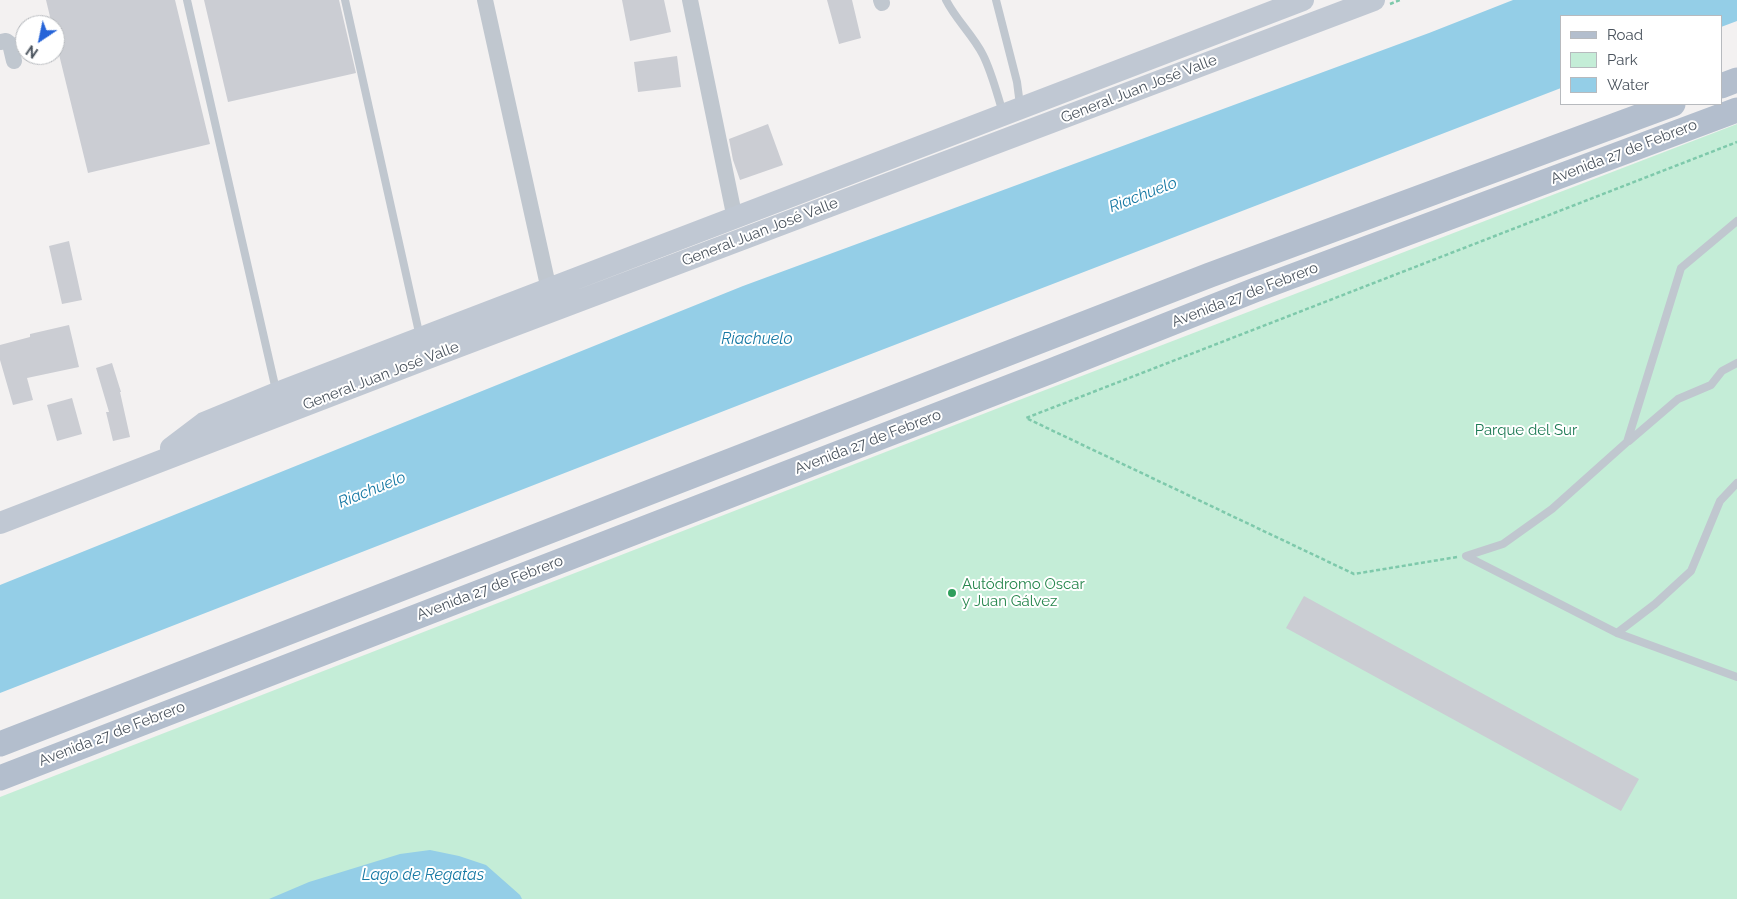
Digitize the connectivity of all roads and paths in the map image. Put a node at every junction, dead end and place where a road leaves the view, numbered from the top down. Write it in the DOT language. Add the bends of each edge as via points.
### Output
graph roads {
  1 [pos="187,0"];
  2 [pos="346,0"];
  3 [pos="485,0"];
  4 [pos="690,0"];
  5 [pos="946,0"];
  6 [pos="996,0"];
  7 [pos="1303,0"];
  8 [pos="1374,0"];
  9 [pos="0,42"];
  10 [pos="14,61"];
  11 [pos="1737,80"];
  12 [pos="1722,86"];
  13 [pos="1670,105"];
  14 [pos="1737,110"];
  15 [pos="1012,112"];
  16 [pos="1737,142"];
  17 [pos="734,219"];
  18 [pos="1737,221"];
  19 [pos="549,290"];
  20 [pos="424,348"];
  21 [pos="1737,363"];
  22 [pos="281,403"];
  23 [pos="1627,442"];
  24 [pos="1737,483"];
  25 [pos="0,523"];
  26 [pos="1466,556"];
  27 [pos="1617,633"];
  28 [pos="1737,677"];
  29 [pos="0,744"];
  30 [pos="0,778"];
  1 -- 22 [label="lane"];
  2 -- 20 [label="lane"];
  3 -- 19 [label="street"];
  4 -- 17 [label="street"];
  5 -- 15 [label="lane" via="983,55"];
  6 -- 15 [label="lane" via="1017,82"];
  7 -- 15 [label="main road, General Juan José Valle"];
  8 -- 20 [label="main road, General Juan José Valle"];
  9 -- 10 [label="street" via="10,44"];
  11 -- 12 [label="main road"];
  13 -- 29 [label="main road, Avenida 27 de Febrero" via="1228,268"];
  14 -- 30 [label="main road, Avenida 27 de Febrero" via="1254,290"];
  15 -- 17 [label="main road, General Juan José Valle"];
  16 -- 26 [label="path" via="1026,418 1354,574"];
  17 -- 19 [label="main road, General Juan José Valle"];
  18 -- 23 [label="lane" via="1681,268"];
  19 -- 20 [label="main road, General Juan José Valle"];
  20 -- 22 [label="main road, General Juan José Valle"];
  21 -- 23 [label="lane" via="1722,371 1710,385 1678,399"];
  22 -- 25 [label="main road, General Juan José Valle" via="204,423 147,466"];
  23 -- 26 [label="lane" via="1552,509 1503,544"];
  24 -- 27 [label="lane" via="1720,502 1691,571"];
  26 -- 27 [label="lane"];
  27 -- 28 [label="lane"];
}
